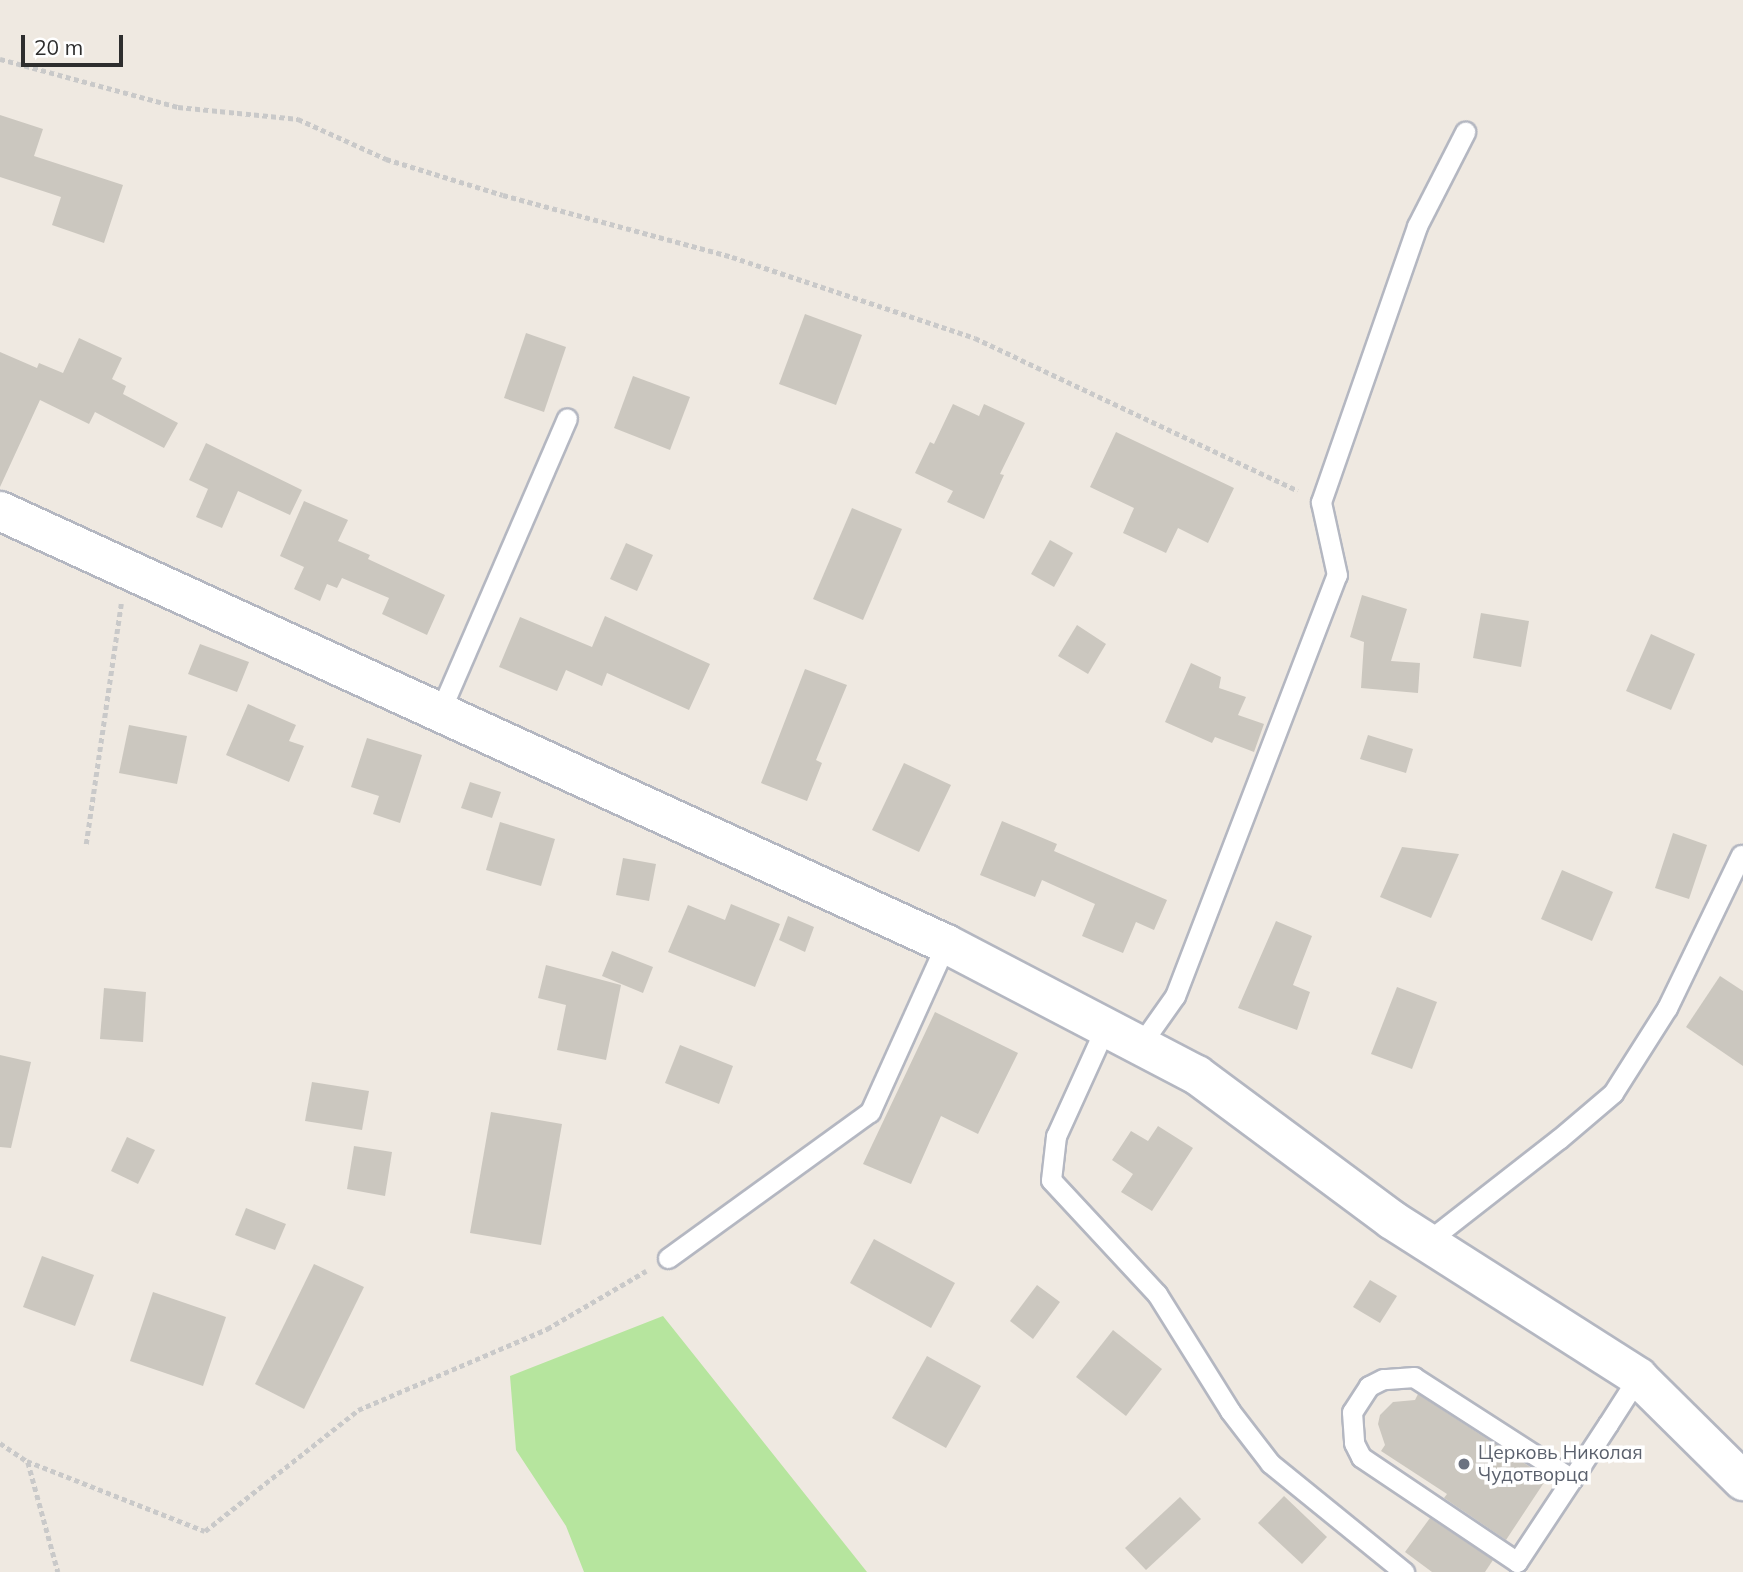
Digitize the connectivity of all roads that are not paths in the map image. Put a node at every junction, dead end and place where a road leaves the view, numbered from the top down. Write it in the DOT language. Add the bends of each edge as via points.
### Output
graph roads {
  1 [pos="1465,132"];
  2 [pos="567,418"];
  3 [pos="0,511"];
  4 [pos="439,714"];
  5 [pos="1741,855"];
  6 [pos="946,944"];
  7 [pos="1106,1026"];
  8 [pos="1141,1044"];
  9 [pos="1427,1242"];
  10 [pos="668,1258"];
  11 [pos="1638,1377"];
  12 [pos="1739,1473"];
  13 [pos="1572,1479"];
  14 [pos="1405,1572"];
  1 -- 8 [label="lane" via="1417,226 1321,502 1337,575 1175,996"];
  2 -- 4 [label="lane"];
  3 -- 4 [label="street"];
  4 -- 6 [label="street"];
  5 -- 9 [label="lane" via="1667,1008 1612,1093"];
  6 -- 7 [label="street"];
  6 -- 10 [label="lane" via="870,1112"];
  7 -- 8 [label="street"];
  7 -- 14 [label="lane" via="1056,1136 1051,1181 1157,1294 1230,1411 1270,1463"];
  8 -- 9 [label="street" via="1197,1075"];
  9 -- 11 [label="street"];
  11 -- 12 [label="street"];
  11 -- 13 [label="lane"];
  13 -- 13 [label="lane" via="1517,1562 1361,1457 1354,1443 1352,1412 1376,1382 1414,1377"];
}
